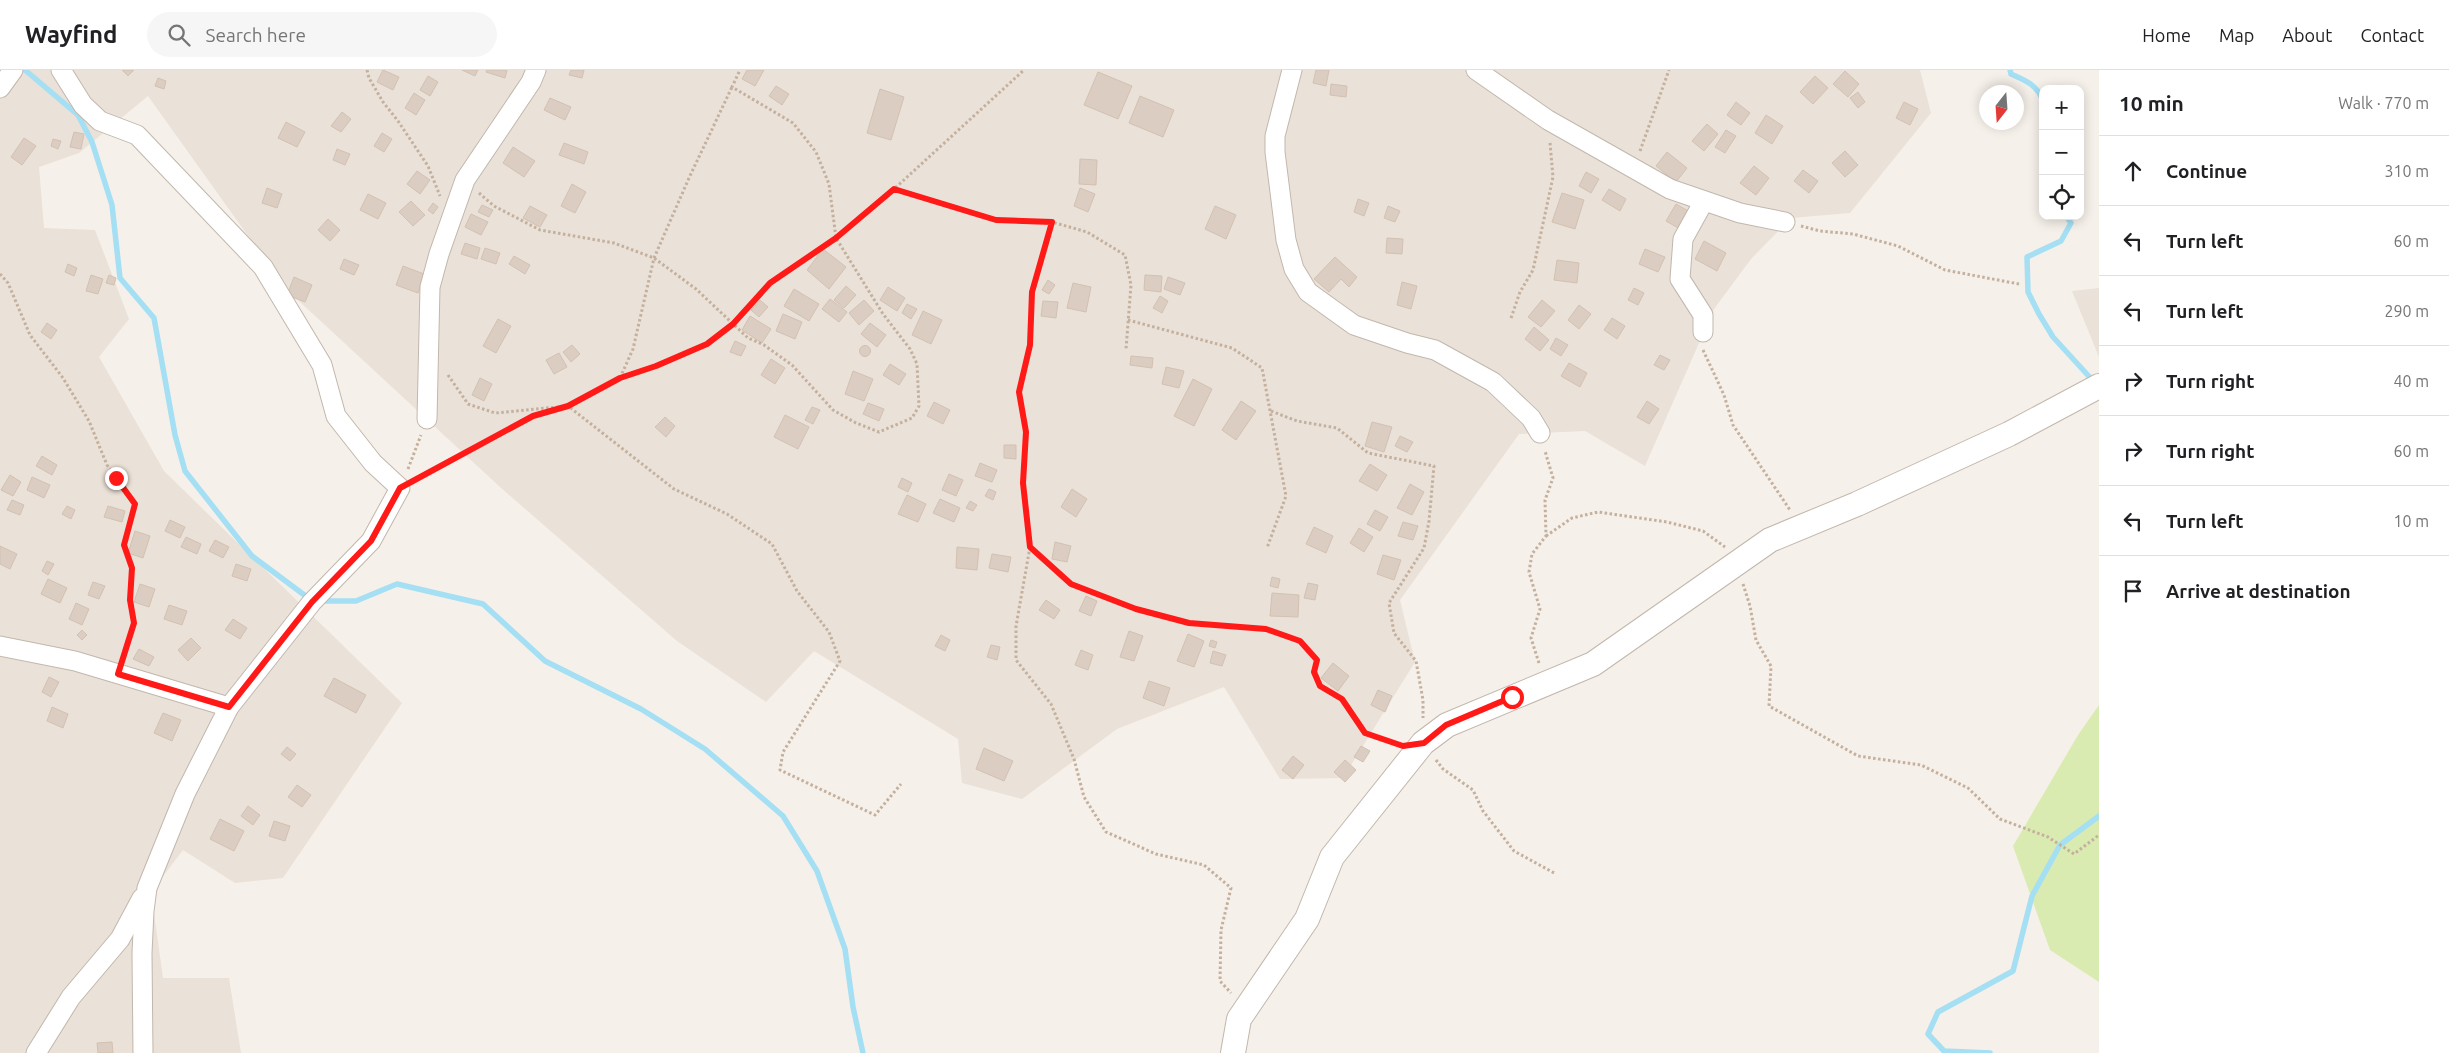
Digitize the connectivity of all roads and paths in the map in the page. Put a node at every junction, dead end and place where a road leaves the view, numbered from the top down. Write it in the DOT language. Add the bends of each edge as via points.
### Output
graph roads {
  1 [pos="13,70"];
  2 [pos="61,70"];
  3 [pos="368,70"];
  4 [pos="536,70"];
  5 [pos="740,70"];
  6 [pos="1024,70"];
  7 [pos="1292,70"];
  8 [pos="1476,70"];
  9 [pos="1669,70"];
  10 [pos="732,87"];
  11 [pos="0,88"];
  12 [pos="1548,120"];
  13 [pos="1634,168"];
  14 [pos="465,180"];
  15 [pos="894,189"];
  16 [pos="1704,201"];
  17 [pos="451,214"];
  18 [pos="1052,222"];
  19 [pos="1785,222"];
  20 [pos="836,238"];
  21 [pos="654,258"];
  22 [pos="0,274"];
  23 [pos="2019,284"];
  24 [pos="1511,318"];
  25 [pos="1128,320"];
  26 [pos="733,324"];
  27 [pos="1703,332"];
  28 [pos="1126,349"];
  29 [pos="429,351"];
  30 [pos="620,378"];
  31 [pos="2099,386"];
  32 [pos="568,406"];
  33 [pos="1271,411"];
  34 [pos="427,419"];
  35 [pos="1540,434"];
  36 [pos="400,488"];
  37 [pos="1806,526"];
  38 [pos="1546,536"];
  39 [pos="1030,547"];
  40 [pos="1266,548"];
  41 [pos="1736,564"];
  42 [pos="0,646"];
  43 [pos="118,674"];
  44 [pos="1544,683"];
  45 [pos="229,707"];
  46 [pos="1424,743"];
  47 [pos="901,784"];
  48 [pos="2099,835"];
  49 [pos="1556,874"];
  50 [pos="147,888"];
  51 [pos="1245,1011"];
  52 [pos="36,1053"];
  53 [pos="143,1053"];
  54 [pos="1233,1053"];
  1 -- 11 [label="street"];
  2 -- 36 [label="street" via="83,104 100,121 137,135 263,267 322,365 336,416 373,463"];
  3 -- 17 [label="path" via="383,102 428,166 438,193"];
  4 -- 14 [label="street"];
  5 -- 10 [label="path"];
  6 -- 15 [label="path"];
  7 -- 35 [label="street" via="1275,136 1275,152 1286,240 1294,269 1308,292 1354,325 1435,350 1493,382 1531,418"];
  8 -- 12 [label="street"];
  9 -- 13 [label="path"];
  10 -- 20 [label="path" via="793,123 816,152 829,184"];
  10 -- 21 [label="path"];
  12 -- 13 [label="street"];
  12 -- 24 [label="path" via="1553,177 1532,270"];
  13 -- 16 [label="street" via="1670,189"];
  14 -- 17 [label="street"];
  14 -- 21 [label="path" via="494,206 540,230 614,243"];
  15 -- 18 [label="path" via="996,220"];
  15 -- 20 [label="path"];
  16 -- 19 [label="street" via="1740,214"];
  16 -- 27 [label="street" via="1683,240 1680,279 1703,314"];
  17 -- 29 [label="street" via="430,287"];
  18 -- 25 [label="path" via="1088,232 1125,256 1131,285"];
  18 -- 39 [label="path" via="1032,292 1030,345 1019,392 1026,432 1023,483"];
  19 -- 23 [label="path" via="1820,231 1853,234 1898,246 1945,270"];
  20 -- 26 [label="path" via="770,283"];
  20 -- 26 [label="path" via="882,314 910,348 920,392 919,406 912,418 879,432 856,423 833,410 792,365 748,338"];
  21 -- 26 [label="path" via="696,289"];
  21 -- 30 [label="path" via="633,349"];
  22 -- 43 [label="path" via="8,283 30,336 63,378 89,421 107,464 135,504 124,545 132,568 130,600 134,623"];
  25 -- 28 [label="path"];
  25 -- 33 [label="path" via="1232,348 1262,368"];
  26 -- 30 [label="path" via="707,344"];
  27 -- 37 [label="path" via="1703,354 1724,395 1733,425 1785,505"];
  29 -- 32 [label="path" via="468,404 494,413"];
  29 -- 34 [label="street"];
  30 -- 32 [label="path"];
  31 -- 37 [label="street" via="2009,434"];
  32 -- 36 [label="path" via="533,416"];
  32 -- 47 [label="path" via="674,489 727,514 772,544 797,591 829,632 840,661 783,752 780,770 874,815"];
  33 -- 40 [label="path" via="1286,496"];
  33 -- 46 [label="path" via="1297,421 1337,428 1368,453 1434,466 1424,548 1389,603 1394,632 1416,661 1423,700"];
  34 -- 36 [label="path"];
  35 -- 38 [label="path" via="1553,478 1545,500"];
  36 -- 45 [label="street" via="371,541 312,602"];
  37 -- 41 [label="street" via="1770,540"];
  38 -- 41 [label="path" via="1572,518 1598,512 1668,522 1702,531 1724,546"];
  38 -- 44 [label="path" via="1532,554 1529,572 1540,608 1532,638"];
  39 -- 46 [label="path" via="1071,584 1136,609 1189,623 1266,629 1300,641 1317,660 1314,672 1320,686 1342,699 1365,733 1403,746"];
  39 -- 51 [label="path" via="1016,626 1016,660 1051,704 1074,758 1084,797 1106,832 1156,854 1204,866 1231,888 1221,930 1220,981"];
  41 -- 44 [label="street" via="1592,664"];
  41 -- 48 [label="path" via="1750,606 1756,640 1771,666 1769,706 1858,756 1921,765 1968,788 2000,819 2048,836 2074,854"];
  42 -- 43 [label="street" via="76,661"];
  43 -- 45 [label="street"];
  44 -- 46 [label="street" via="1446,725"];
  45 -- 50 [label="street" via="185,794"];
  46 -- 49 [label="path" via="1443,769 1473,790 1483,811 1514,851"];
  46 -- 51 [label="street" via="1332,857 1307,919"];
  50 -- 52 [label="street" via="120,939 72,997"];
  50 -- 53 [label="street" via="142,952"];
  51 -- 54 [label="street" via="1239,1019"];
}
